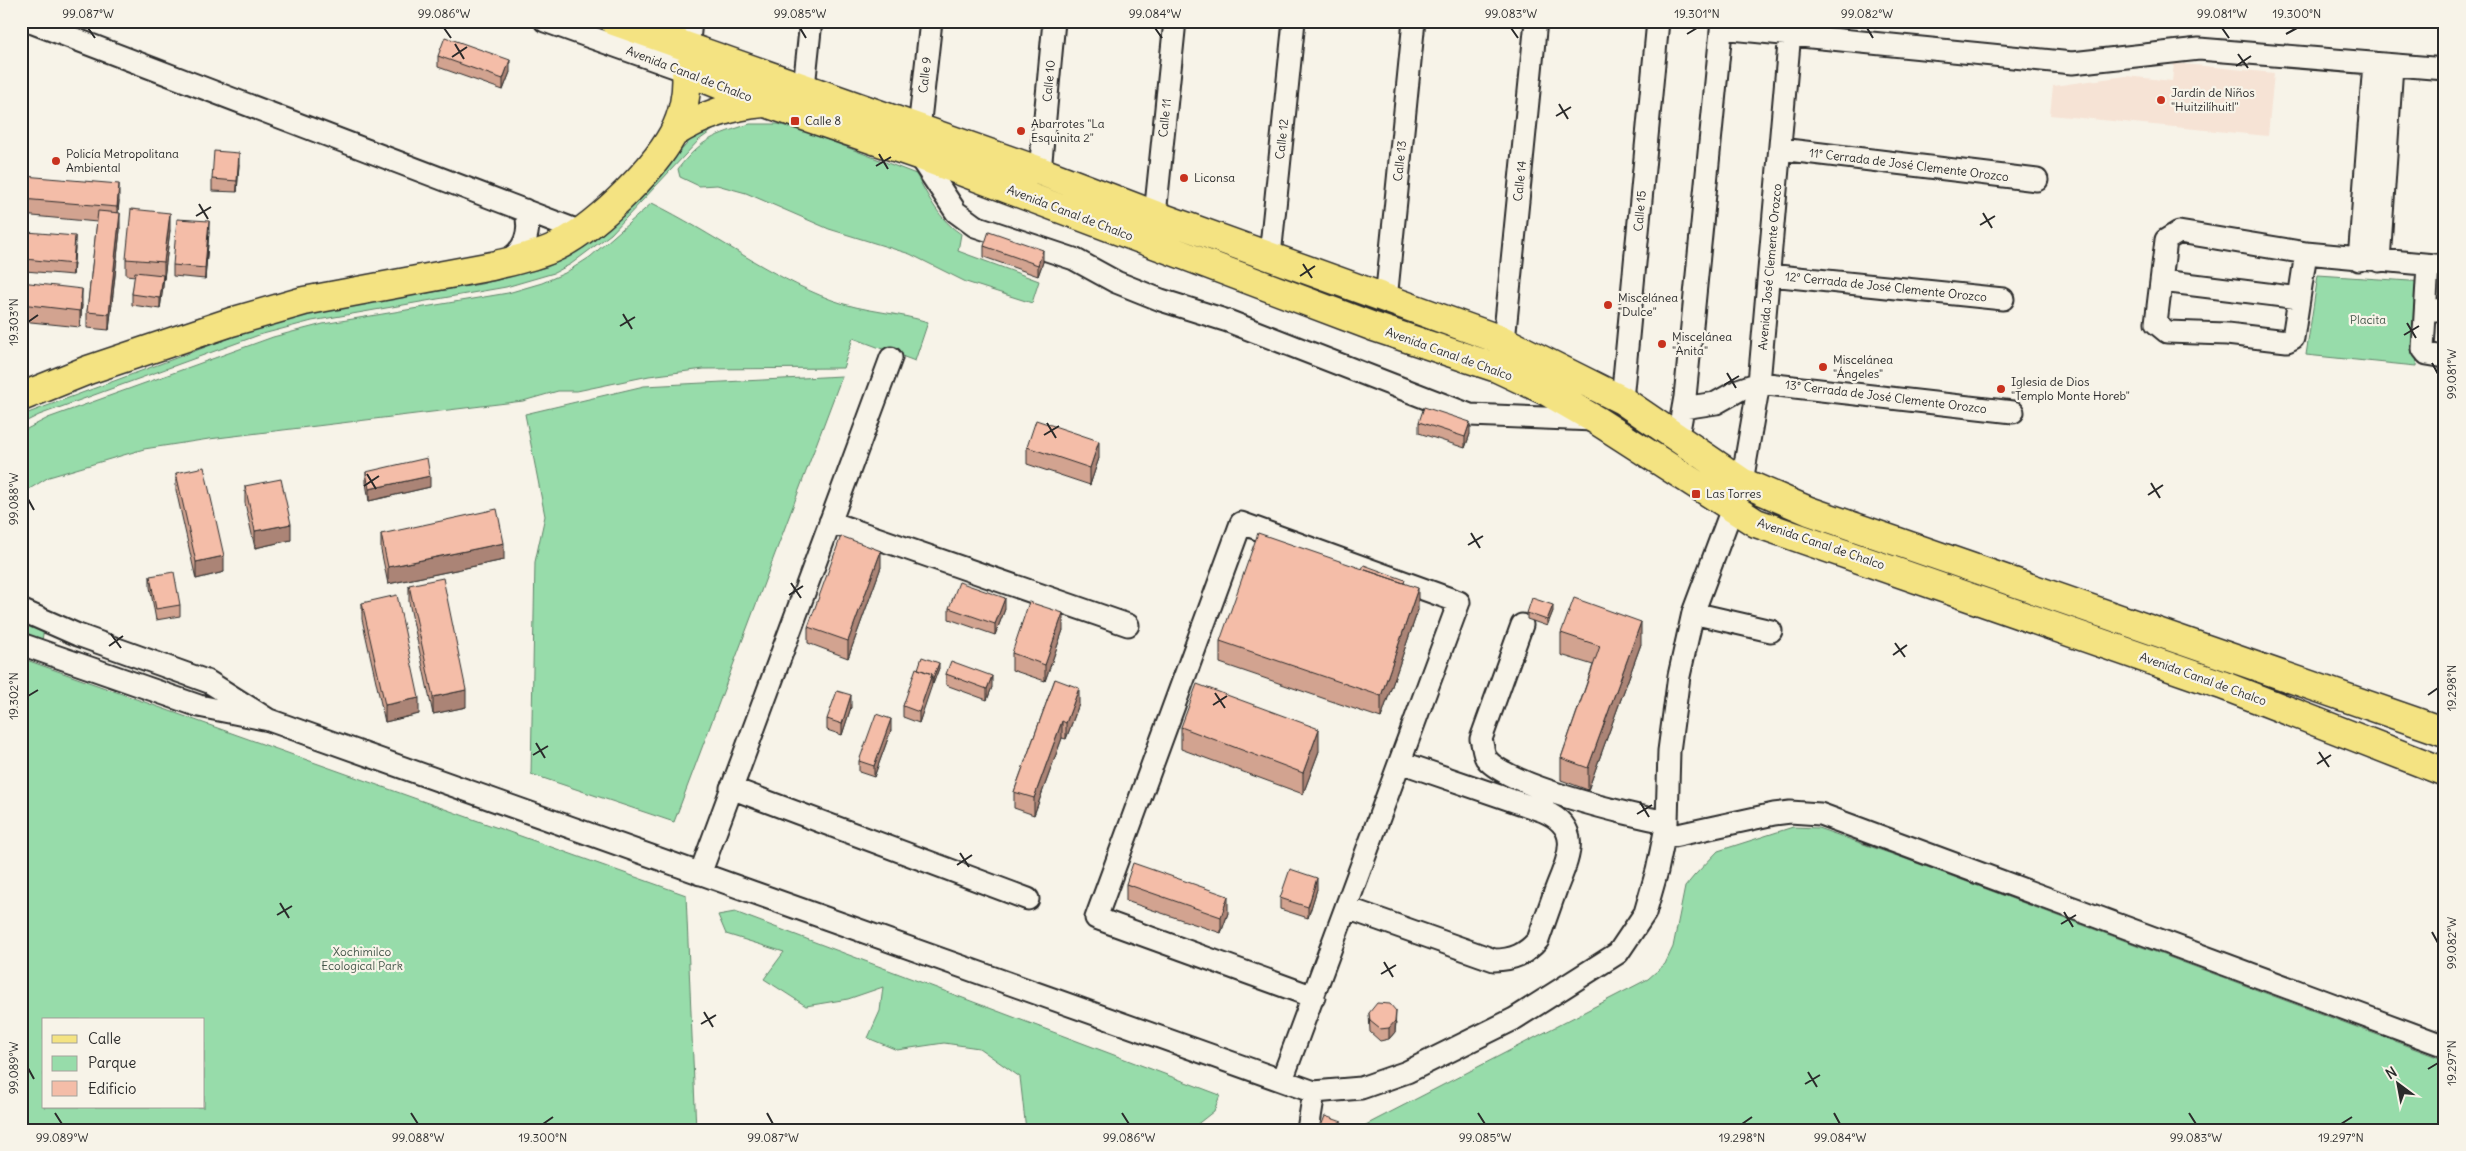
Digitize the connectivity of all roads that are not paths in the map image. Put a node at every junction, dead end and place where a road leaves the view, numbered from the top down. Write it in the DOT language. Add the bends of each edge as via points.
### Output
graph roads {
  1 [pos="28,21"];
  2 [pos="545,21"];
  3 [pos="614,21"];
  4 [pos="811,21"];
  5 [pos="931,21"];
  6 [pos="1054,21"];
  7 [pos="1174,21"];
  8 [pos="1294,21"];
  9 [pos="1414,21"];
  10 [pos="1536,21"];
  11 [pos="1658,21"];
  12 [pos="1722,25"];
  13 [pos="1791,28"];
  14 [pos="688,47"];
  15 [pos="2383,64"];
  16 [pos="2445,69"];
  17 [pos="804,87"];
  18 [pos="766,103"];
  19 [pos="919,129"];
  20 [pos="669,140"];
  21 [pos="1780,149"];
  22 [pos="918,156"];
  23 [pos="1040,170"];
  24 [pos="2037,180"];
  25 [pos="525,210"];
  26 [pos="1155,215"];
  27 [pos="581,232"];
  28 [pos="2306,253"];
  29 [pos="1270,256"];
  30 [pos="2369,260"];
  31 [pos="501,264"];
  32 [pos="2436,265"];
  33 [pos="1769,274"];
  34 [pos="2162,281"];
  35 [pos="2002,298"];
  36 [pos="2299,298"];
  37 [pos="1386,300"];
  38 [pos="2435,309"];
  39 [pos="1504,341"];
  40 [pos="2445,357"];
  41 [pos="890,358"];
  42 [pos="1759,383"];
  43 [pos="21,397"];
  44 [pos="1622,400"];
  45 [pos="1683,408"];
  46 [pos="2013,412"];
  47 [pos="1596,420"];
  48 [pos="1674,438"];
  49 [pos="1742,482"];
  50 [pos="1732,509"];
  51 [pos="830,522"];
  52 [pos="21,610"];
  53 [pos="1692,613"];
  54 [pos="1128,624"];
  55 [pos="1522,625"];
  56 [pos="1771,631"];
  57 [pos="78,635"];
  58 [pos="21,644"];
  59 [pos="69,660"];
  60 [pos="269,720"];
  61 [pos="2445,732"];
  62 [pos="1400,762"];
  63 [pos="2445,772"];
  64 [pos="731,788"];
  65 [pos="1665,830"];
  66 [pos="700,874"];
  67 [pos="1028,899"];
  68 [pos="1346,908"];
  69 [pos="1314,996"];
  70 [pos="2445,1046"];
  71 [pos="1282,1080"];
  72 [pos="1314,1092"];
  73 [pos="1308,1130"];
  1 -- 25 [label="street"];
  2 -- 14 [label="street, Avenida Canal de Chalco"];
  3 -- 14 [label="main road, Avenida Canal de Chalco"];
  4 -- 17 [label="street"];
  5 -- 19 [label="street, Calle 9"];
  6 -- 23 [label="street, Calle 10"];
  7 -- 26 [label="street, Calle 11"];
  8 -- 29 [label="street, Calle 12"];
  9 -- 37 [label="street, Calle 13"];
  10 -- 39 [label="street, Calle 14"];
  11 -- 44 [label="street, Calle 15"];
  12 -- 13 [label="street"];
  12 -- 45 [label="street"];
  13 -- 15 [label="street" via="2072,63 2199,49"];
  13 -- 21 [label="street, Avenida José Clemente Orozco"];
  14 -- 17 [label="main road, Avenida Canal de Chalco"];
  14 -- 18 [label="main road, Avenida Canal de Chalco"];
  14 -- 20 [label="main road" via="683,107"];
  15 -- 16 [label="street"];
  15 -- 30 [label="street"];
  17 -- 19 [label="main road, Avenida Canal de Chalco"];
  18 -- 20 [label="main road" via="726,109 692,121"];
  18 -- 22 [label="main road, Avenida Canal de Chalco"];
  19 -- 23 [label="main road, Avenida Canal de Chalco"];
  20 -- 27 [label="main road" via="615,204"];
  21 -- 24 [label="street, 11° Cerrada de José Clemente Orozco"];
  21 -- 33 [label="street, Avenida José Clemente Orozco"];
  22 -- 47 [label="main road, Avenida Canal de Chalco" via="1374,327 1497,368"];
  22 -- 47 [label="street" via="956,212 975,226 1074,258 1116,282 1161,300 1228,321 1470,415"];
  23 -- 26 [label="main road, Avenida Canal de Chalco"];
  25 -- 27 [label="street"];
  25 -- 31 [label="street" via="528,227 523,246"];
  26 -- 29 [label="main road, Avenida Canal de Chalco"];
  27 -- 31 [label="main road" via="552,249"];
  28 -- 30 [label="street"];
  28 -- 34 [label="street" via="2179,232 2166,240"];
  28 -- 36 [label="street"];
  29 -- 37 [label="main road, Avenida Canal de Chalco"];
  30 -- 32 [label="street"];
  31 -- 43 [label="main road" via="304,301 97,367"];
  32 -- 38 [label="street"];
  33 -- 35 [label="street, 12° Cerrada de José Clemente Orozco"];
  33 -- 42 [label="street, Avenida José Clemente Orozco"];
  34 -- 36 [label="street"];
  34 -- 36 [label="street" via="2156,323 2167,332 2227,334 2286,341 2293,338"];
  37 -- 39 [label="main road, Avenida Canal de Chalco"];
  38 -- 40 [label="street" via="2423,349 2427,354"];
  39 -- 44 [label="main road, Avenida Canal de Chalco"];
  41 -- 51 [label="street"];
  42 -- 45 [label="street" via="1716,403"];
  42 -- 46 [label="street, 13° Cerrada de José Clemente Orozco"];
  42 -- 49 [label="street, Avenida José Clemente Orozco"];
  44 -- 48 [label="main road, Avenida Canal de Chalco"];
  45 -- 48 [label="street"];
  47 -- 50 [label="main road, Avenida Canal de Chalco"];
  48 -- 49 [label="main road, Avenida Canal de Chalco"];
  49 -- 50 [label="street, Avenida José Clemente Orozco"];
  49 -- 61 [label="main road, Avenida Canal de Chalco" via="1809,511"];
  50 -- 53 [label="street, Avenida José Clemente Orozco"];
  50 -- 63 [label="main road, Avenida Canal de Chalco" via="1756,523 2222,685"];
  51 -- 54 [label="street"];
  51 -- 64 [label="street"];
  52 -- 57 [label="street"];
  53 -- 56 [label="street"];
  53 -- 65 [label="street, Avenida José Clemente Orozco" via="1676,695"];
  55 -- 65 [label="street" via="1481,739 1485,757 1498,769 1564,796"];
  57 -- 59 [label="street"];
  57 -- 60 [label="street" via="209,682"];
  58 -- 59 [label="street"];
  59 -- 60 [label="street" via="199,706"];
  60 -- 66 [label="street"];
  62 -- 68 [label="street"];
  62 -- 68 [label="street" via="1544,811 1559,820 1568,835 1570,853 1538,940 1516,957 1494,960"];
  62 -- 69 [label="street" via="1459,602 1241,523 1096,918"];
  64 -- 66 [label="street"];
  64 -- 67 [label="street"];
  65 -- 70 [label="street" via="1790,812 1820,814"];
  65 -- 72 [label="street, Avenida José Clemente Orozco" via="1645,913 1618,953 1514,1019 1407,1072 1361,1088"];
  66 -- 71 [label="street"];
  68 -- 69 [label="street"];
  69 -- 71 [label="street"];
  71 -- 72 [label="street"];
  72 -- 73 [label="street"];
}
